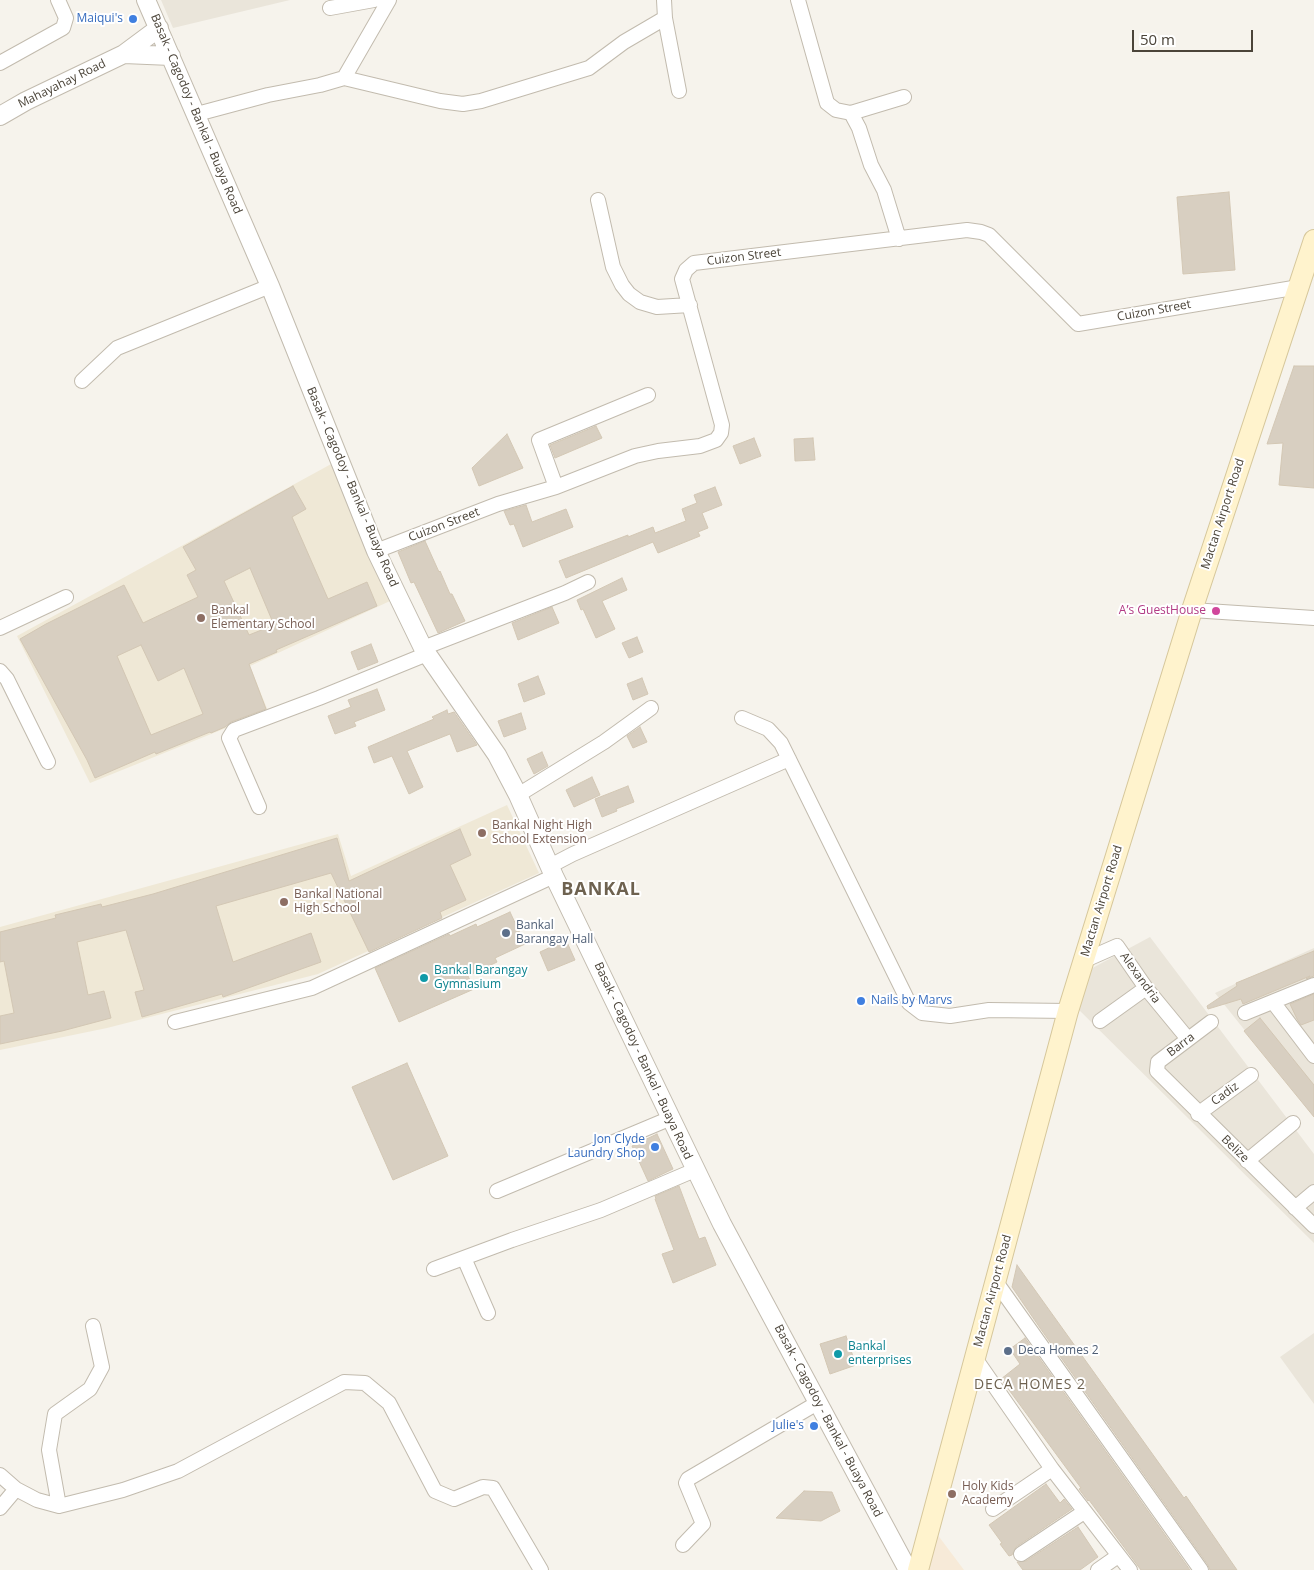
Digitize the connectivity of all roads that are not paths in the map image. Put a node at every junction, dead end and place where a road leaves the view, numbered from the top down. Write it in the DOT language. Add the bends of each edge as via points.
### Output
graph roads {
  1 [pos="58,0"];
  2 [pos="146,0"];
  3 [pos="374,0"];
  4 [pos="389,0"];
  5 [pos="664,0"];
  6 [pos="798,0"];
  7 [pos="330,8"];
  8 [pos="665,18"];
  9 [pos="159,28"];
  10 [pos="124,54"];
  11 [pos="171,56"];
  12 [pos="0,63"];
  13 [pos="344,78"];
  14 [pos="680,91"];
  15 [pos="904,97"];
  16 [pos="851,113"];
  17 [pos="197,114"];
  18 [pos="0,116"];
  19 [pos="598,200"];
  20 [pos="899,239"];
  21 [pos="1314,240"];
  22 [pos="270,286"];
  23 [pos="1299,287"];
  24 [pos="690,305"];
  25 [pos="82,381"];
  26 [pos="648,395"];
  27 [pos="556,487"];
  28 [pos="376,551"];
  29 [pos="588,582"];
  30 [pos="66,597"];
  31 [pos="1192,610"];
  32 [pos="1314,618"];
  33 [pos="0,628"];
  34 [pos="425,651"];
  35 [pos="0,671"];
  36 [pos="650,708"];
  37 [pos="742,718"];
  38 [pos="789,759"];
  39 [pos="48,762"];
  40 [pos="518,796"];
  41 [pos="259,807"];
  42 [pos="552,871"];
  43 [pos="1083,961"];
  44 [pos="1314,985"];
  45 [pos="1146,988"];
  46 [pos="1273,1002"];
  47 [pos="1068,1011"];
  48 [pos="1245,1013"];
  49 [pos="1100,1021"];
  50 [pos="174,1022"];
  51 [pos="1211,1022"];
  52 [pos="1188,1039"];
  53 [pos="1314,1056"];
  54 [pos="1156,1071"];
  55 [pos="1251,1075"];
  56 [pos="1198,1114"];
  57 [pos="671,1118"];
  58 [pos="1293,1123"];
  59 [pos="1247,1161"];
  60 [pos="695,1170"];
  61 [pos="497,1191"];
  62 [pos="1314,1192"];
  63 [pos="1295,1208"];
  64 [pos="1314,1226"];
  65 [pos="464,1258"];
  66 [pos="434,1270"];
  67 [pos="996,1282"];
  68 [pos="488,1313"];
  69 [pos="93,1326"];
  70 [pos="975,1358"];
  71 [pos="819,1402"];
  72 [pos="1052,1469"];
  73 [pos="0,1475"];
  74 [pos="16,1489"];
  75 [pos="59,1506"];
  76 [pos="0,1508"];
  77 [pos="993,1510"];
  78 [pos="1084,1512"];
  79 [pos="683,1545"];
  80 [pos="1021,1554"];
  81 [pos="1118,1556"];
  82 [pos="541,1570"];
  83 [pos="908,1570"];
  84 [pos="918,1570"];
  85 [pos="1098,1570"];
  86 [pos="1130,1570"];
  87 [pos="1202,1570"];
  1 -- 12 [label="street" via="66,18 63,28"];
  2 -- 9 [label="street, Basak - Cagodoy - Bankal - Buaya Road"];
  3 -- 7 [label="street"];
  4 -- 13 [label="street"];
  5 -- 8 [label="street"];
  6 -- 16 [label="street" via="828,103 836,110"];
  8 -- 13 [label="street" via="589,68 481,101 463,104 440,101"];
  8 -- 14 [label="street"];
  9 -- 10 [label="street, Mahayahay Road"];
  9 -- 11 [label="street, Basak - Cagodoy - Bankal - Buaya Road"];
  10 -- 11 [label="street, Mahayahay Road"];
  10 -- 18 [label="street, Mahayahay Road"];
  11 -- 17 [label="street, Basak - Cagodoy - Bankal - Buaya Road"];
  13 -- 17 [label="street"];
  15 -- 16 [label="street"];
  16 -- 20 [label="street" via="884,190"];
  17 -- 22 [label="street, Basak - Cagodoy - Bankal - Buaya Road"];
  19 -- 24 [label="street" via="613,267 629,294 640,302 658,307"];
  20 -- 23 [label="street, Cuizon Street" via="967,230 989,235 1078,324"];
  20 -- 24 [label="street, Cuizon Street" via="694,263 682,279"];
  21 -- 23 [label="main road, Mactan Airport Road"];
  22 -- 25 [label="street" via="117,348"];
  22 -- 28 [label="street, Basak - Cagodoy - Bankal - Buaya Road"];
  23 -- 31 [label="main road, Mactan Airport Road"];
  24 -- 27 [label="street, Cuizon Street" via="722,425 716,440 700,446 635,456"];
  26 -- 27 [label="street" via="539,440"];
  27 -- 28 [label="street, Cuizon Street" via="498,504"];
  28 -- 34 [label="street, Basak - Cagodoy - Bankal - Buaya Road"];
  29 -- 34 [label="street"];
  30 -- 33 [label="street"];
  31 -- 32 [label="street"];
  31 -- 43 [label="main road, Mactan Airport Road"];
  34 -- 40 [label="street, Basak - Cagodoy - Bankal - Buaya Road" via="497,755"];
  34 -- 41 [label="street" via="319,698 234,730 229,738"];
  35 -- 39 [label="street"];
  36 -- 40 [label="street" via="604,742"];
  37 -- 38 [label="street" via="768,729 781,743"];
  38 -- 42 [label="street" via="573,854"];
  38 -- 47 [label="street" via="909,1003 922,1012 950,1016 989,1010"];
  40 -- 42 [label="street, Basak - Cagodoy - Bankal - Buaya Road"];
  42 -- 50 [label="street" via="312,988"];
  42 -- 57 [label="street, Basak - Cagodoy - Bankal - Buaya Road"];
  43 -- 45 [label="street, Alexandria" via="1117,946"];
  43 -- 47 [label="main road, Mactan Airport Road"];
  44 -- 46 [label="street"];
  45 -- 49 [label="street"];
  45 -- 52 [label="street, Alexandria"];
  46 -- 48 [label="street"];
  46 -- 53 [label="street"];
  47 -- 67 [label="main road, Mactan Airport Road"];
  51 -- 52 [label="street, Barra"];
  52 -- 54 [label="street, Barra" via="1158,1062"];
  54 -- 56 [label="street, Belize"];
  55 -- 56 [label="street, Cadiz"];
  56 -- 59 [label="street, Belize"];
  57 -- 60 [label="street, Basak - Cagodoy - Bankal - Buaya Road"];
  57 -- 61 [label="street"];
  58 -- 59 [label="street"];
  59 -- 63 [label="street, Belize"];
  60 -- 65 [label="street" via="601,1210"];
  60 -- 71 [label="street, Basak - Cagodoy - Bankal - Buaya Road"];
  62 -- 63 [label="street"];
  63 -- 64 [label="street, Belize"];
  65 -- 66 [label="street"];
  65 -- 68 [label="street"];
  67 -- 70 [label="main road, Mactan Airport Road"];
  67 -- 87 [label="street"];
  69 -- 75 [label="street" via="102,1367 90,1389 55,1414 48,1450"];
  70 -- 72 [label="street"];
  70 -- 84 [label="main road, Mactan Airport Road"];
  71 -- 79 [label="street" via="690,1477 686,1483 704,1524"];
  71 -- 83 [label="street, Basak - Cagodoy - Bankal - Buaya Road"];
  72 -- 77 [label="street"];
  72 -- 78 [label="street"];
  73 -- 74 [label="street"];
  74 -- 75 [label="street" via="37,1500"];
  74 -- 76 [label="street"];
  75 -- 82 [label="street" via="123,1490 178,1471 344,1382 365,1382 389,1403 435,1491 454,1499 484,1486 493,1488"];
  78 -- 80 [label="street"];
  78 -- 81 [label="street"];
  81 -- 85 [label="street"];
  81 -- 86 [label="street"];
}
